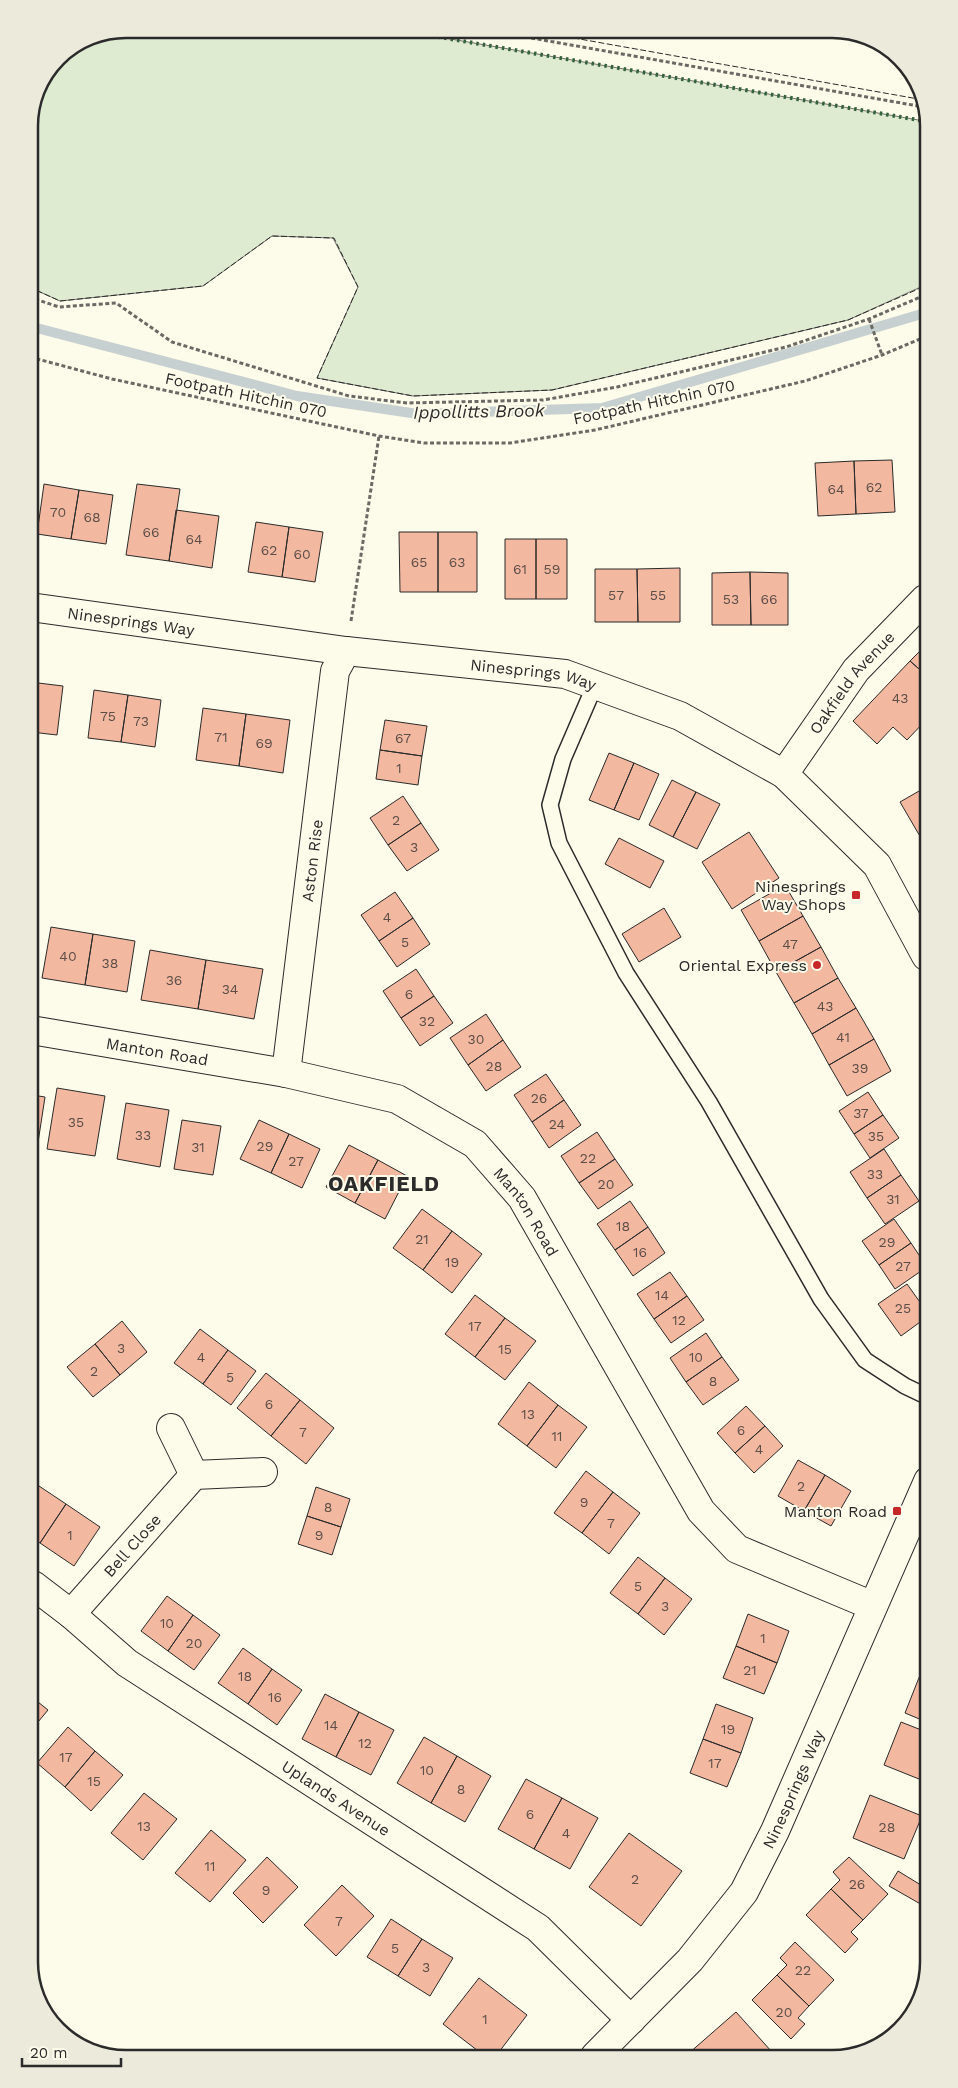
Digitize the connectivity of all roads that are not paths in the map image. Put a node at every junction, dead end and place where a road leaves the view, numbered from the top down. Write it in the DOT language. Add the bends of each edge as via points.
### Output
graph roads {
  1 [pos="920,604"];
  2 [pos="38,609"];
  3 [pos="346,651"];
  4 [pos="596,685"];
  5 [pos="784,774"];
  6 [pos="920,945"];
  7 [pos="38,1031"];
  8 [pos="286,1073"];
  9 [pos="920,1393"];
  10 [pos="171,1428"];
  11 [pos="263,1472"];
  12 [pos="194,1475"];
  13 [pos="920,1499"];
  14 [pos="38,1589"];
  15 [pos="873,1606"];
  16 [pos="71,1614"];
  17 [pos="631,2020"];
  18 [pos="601,2050"];
  1 -- 5 [label="street, Oakfield Avenue" via="856,670"];
  2 -- 3 [label="street, Ninesprings Way"];
  3 -- 4 [label="street, Ninesprings Way" via="565,674"];
  3 -- 8 [label="street, Aston Rise" via="335,671"];
  4 -- 5 [label="street, Ninesprings Way" via="680,716"];
  4 -- 9 [label="lane" via="563,759 550,805 559,843 626,973 709,1102 821,1299 865,1360"];
  5 -- 6 [label="street, Ninesprings Way" via="877,865"];
  7 -- 8 [label="street, Manton Road"];
  8 -- 15 [label="street, Manton Road" via="397,1099 475,1144 522,1198 701,1511 737,1550"];
  10 -- 12 [label="street"];
  11 -- 12 [label="street"];
  12 -- 16 [label="street, Bell Close"];
  13 -- 15 [label="street, Ninesprings Way"];
  14 -- 16 [label="street, Uplands Avenue"];
  15 -- 17 [label="street, Ninesprings Way" via="775,1831 744,1892 690,1960"];
  16 -- 17 [label="street, Uplands Avenue" via="127,1663 538,1928"];
  17 -- 18 [label="street, Ninesprings Way"];
}
